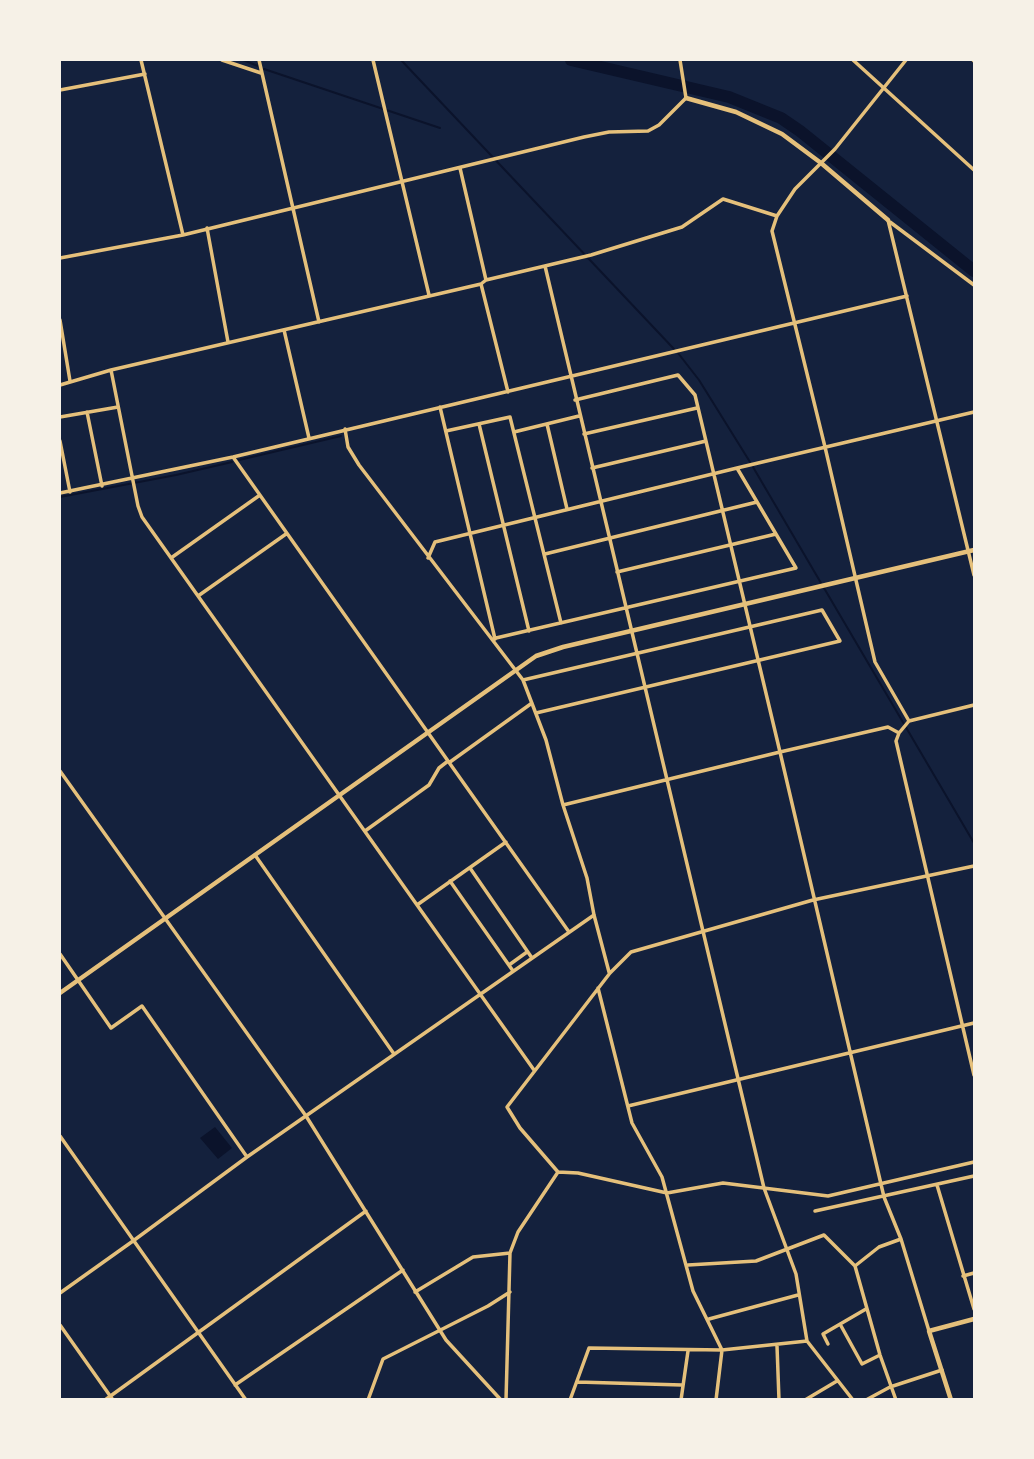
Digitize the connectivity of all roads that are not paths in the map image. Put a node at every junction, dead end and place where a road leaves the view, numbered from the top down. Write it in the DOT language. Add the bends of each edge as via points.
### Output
graph roads {
  1 [pos="141,60"];
  2 [pos="222,60"];
  3 [pos="267,60"];
  4 [pos="373,60"];
  5 [pos="680,60"];
  6 [pos="853,60"];
  7 [pos="906,60"];
  8 [pos="259,61"];
  9 [pos="261,73"];
  10 [pos="145,74"];
  11 [pos="884,88"];
  12 [pos="60,90"];
  13 [pos="685,95"];
  14 [pos="823,162"];
  15 [pos="460,167"];
  16 [pos="975,170"];
  17 [pos="402,182"];
  18 [pos="292,208"];
  19 [pos="777,216"];
  20 [pos="888,220"];
  21 [pos="207,228"];
  22 [pos="183,235"];
  23 [pos="60,258"];
  24 [pos="545,266"];
  25 [pos="486,281"];
  26 [pos="481,284"];
  27 [pos="975,285"];
  28 [pos="429,295"];
  29 [pos="907,296"];
  30 [pos="60,320"];
  31 [pos="318,322"];
  32 [pos="794,323"];
  33 [pos="284,330"];
  34 [pos="228,342"];
  35 [pos="111,370"];
  36 [pos="570,377"];
  37 [pos="70,381"];
  38 [pos="60,384"];
  39 [pos="508,392"];
  40 [pos="575,400"];
  41 [pos="118,407"];
  42 [pos="440,407"];
  43 [pos="698,407"];
  44 [pos="86,412"];
  45 [pos="975,412"];
  46 [pos="579,416"];
  47 [pos="60,417"];
  48 [pos="938,419"];
  49 [pos="479,424"];
  50 [pos="547,424"];
  51 [pos="345,429"];
  52 [pos="446,432"];
  53 [pos="514,432"];
  54 [pos="583,434"];
  55 [pos="309,438"];
  56 [pos="60,441"];
  57 [pos="706,441"];
  58 [pos="825,447"];
  59 [pos="233,457"];
  60 [pos="61,460"];
  61 [pos="592,468"];
  62 [pos="737,468"];
  63 [pos="715,473"];
  64 [pos="133,480"];
  65 [pos="102,486"];
  66 [pos="70,492"];
  67 [pos="60,493"];
  68 [pos="260,495"];
  69 [pos="599,500"];
  70 [pos="757,502"];
  71 [pos="567,509"];
  72 [pos="724,511"];
  73 [pos="535,517"];
  74 [pos="502,525"];
  75 [pos="470,533"];
  76 [pos="286,534"];
  77 [pos="776,534"];
  78 [pos="608,539"];
  79 [pos="732,545"];
  80 [pos="972,551"];
  81 [pos="544,554"];
  82 [pos="171,558"];
  83 [pos="428,558"];
  84 [pos="617,572"];
  85 [pos="975,575"];
  86 [pos="856,579"];
  87 [pos="741,581"];
  88 [pos="198,596"];
  89 [pos="746,604"];
  90 [pos="625,609"];
  91 [pos="561,624"];
  92 [pos="751,626"];
  93 [pos="528,631"];
  94 [pos="630,632"];
  95 [pos="495,639"];
  96 [pos="635,654"];
  97 [pos="759,659"];
  98 [pos="515,670"];
  99 [pos="523,680"];
  100 [pos="644,688"];
  101 [pos="532,703"];
  102 [pos="975,705"];
  103 [pos="536,713"];
  104 [pos="909,721"];
  105 [pos="428,731"];
  106 [pos="899,733"];
  107 [pos="780,752"];
  108 [pos="449,761"];
  109 [pos="60,771"];
  110 [pos="666,780"];
  111 [pos="339,794"];
  112 [pos="563,805"];
  113 [pos="365,831"];
  114 [pos="506,842"];
  115 [pos="255,855"];
  116 [pos="975,866"];
  117 [pos="470,867"];
  118 [pos="927,877"];
  119 [pos="450,881"];
  120 [pos="813,900"];
  121 [pos="417,905"];
  122 [pos="594,915"];
  123 [pos="166,918"];
  124 [pos="569,932"];
  125 [pos="704,933"];
  126 [pos="527,952"];
  127 [pos="60,954"];
  128 [pos="532,958"];
  129 [pos="509,965"];
  130 [pos="513,971"];
  131 [pos="610,973"];
  132 [pos="78,980"];
  133 [pos="598,988"];
  134 [pos="60,993"];
  135 [pos="481,994"];
  136 [pos="975,1023"];
  137 [pos="962,1026"];
  138 [pos="852,1053"];
  139 [pos="394,1054"];
  140 [pos="534,1070"];
  141 [pos="975,1075"];
  142 [pos="737,1080"];
  143 [pos="628,1106"];
  144 [pos="306,1116"];
  145 [pos="60,1136"];
  146 [pos="247,1157"];
  147 [pos="975,1162"];
  148 [pos="558,1172"];
  149 [pos="975,1177"];
  150 [pos="880,1184"];
  151 [pos="937,1185"];
  152 [pos="764,1188"];
  153 [pos="667,1193"];
  154 [pos="884,1197"];
  155 [pos="366,1211"];
  156 [pos="815,1211"];
  157 [pos="901,1239"];
  158 [pos="133,1241"];
  159 [pos="788,1249"];
  160 [pos="510,1253"];
  161 [pos="688,1265"];
  162 [pos="855,1266"];
  163 [pos="403,1270"];
  164 [pos="975,1273"];
  165 [pos="963,1276"];
  166 [pos="415,1292"];
  167 [pos="510,1292"];
  168 [pos="60,1293"];
  169 [pos="798,1295"];
  170 [pos="866,1309"];
  171 [pos="975,1309"];
  172 [pos="709,1319"];
  173 [pos="975,1319"];
  174 [pos="840,1324"];
  175 [pos="60,1325"];
  176 [pos="440,1329"];
  177 [pos="929,1331"];
  178 [pos="197,1332"];
  179 [pos="807,1340"];
  180 [pos="828,1344"];
  181 [pos="777,1346"];
  182 [pos="722,1350"];
  183 [pos="688,1351"];
  184 [pos="880,1355"];
  185 [pos="942,1370"];
  186 [pos="836,1381"];
  187 [pos="577,1382"];
  188 [pos="235,1385"];
  189 [pos="682,1385"];
  190 [pos="890,1387"];
  191 [pos="111,1398"];
  192 [pos="105,1399"];
  193 [pos="246,1399"];
  194 [pos="368,1399"];
  195 [pos="504,1399"];
  196 [pos="570,1399"];
  197 [pos="681,1399"];
  198 [pos="716,1399"];
  199 [pos="779,1399"];
  200 [pos="805,1399"];
  201 [pos="853,1399"];
  202 [pos="866,1399"];
  203 [pos="896,1399"];
  204 [pos="951,1399"];
  1 -- 10 [label="street"];
  2 -- 9 [label="street"];
  3 -- 8 [label="street"];
  4 -- 17 [label="street"];
  5 -- 13 [label="street"];
  6 -- 11 [label="street"];
  7 -- 11 [label="street"];
  8 -- 9 [label="street"];
  9 -- 18 [label="street"];
  10 -- 12 [label="street"];
  10 -- 22 [label="street"];
  11 -- 14 [label="street"];
  11 -- 16 [label="street"];
  13 -- 14 [label="street" via="760,122"];
  13 -- 15 [label="street" via="648,131 609,132"];
  14 -- 19 [label="street" via="795,189"];
  14 -- 20 [label="street"];
  15 -- 17 [label="street"];
  15 -- 25 [label="street"];
  17 -- 18 [label="street"];
  17 -- 28 [label="street"];
  18 -- 21 [label="street"];
  18 -- 31 [label="street"];
  19 -- 24 [label="street" via="723,199 682,227"];
  19 -- 32 [label="street" via="773,239"];
  20 -- 27 [label="street"];
  20 -- 29 [label="street"];
  21 -- 22 [label="street"];
  21 -- 34 [label="street"];
  22 -- 23 [label="street"];
  24 -- 25 [label="street"];
  24 -- 36 [label="street"];
  25 -- 26 [label="street"];
  26 -- 28 [label="street"];
  26 -- 39 [label="street"];
  28 -- 31 [label="street"];
  29 -- 32 [label="street"];
  29 -- 48 [label="street"];
  30 -- 37 [label="street"];
  31 -- 33 [label="street"];
  32 -- 36 [label="street"];
  32 -- 58 [label="street"];
  33 -- 34 [label="street"];
  33 -- 55 [label="street"];
  34 -- 35 [label="street"];
  35 -- 37 [label="street"];
  35 -- 41 [label="street"];
  36 -- 39 [label="street"];
  36 -- 40 [label="street"];
  37 -- 38 [label="street"];
  39 -- 42 [label="street"];
  40 -- 43 [label="street" via="678,375 695,395"];
  40 -- 46 [label="street"];
  41 -- 44 [label="street"];
  41 -- 64 [label="street"];
  42 -- 51 [label="street"];
  42 -- 52 [label="street"];
  43 -- 54 [label="street"];
  43 -- 57 [label="street"];
  44 -- 47 [label="street"];
  44 -- 65 [label="street"];
  45 -- 48 [label="street"];
  46 -- 50 [label="street"];
  46 -- 54 [label="street"];
  48 -- 58 [label="street"];
  48 -- 80 [label="street"];
  49 -- 52 [label="street"];
  49 -- 53 [label="street" via="510,417"];
  49 -- 74 [label="street"];
  50 -- 53 [label="street"];
  50 -- 71 [label="street"];
  51 -- 55 [label="street"];
  51 -- 83 [label="street" via="359,465"];
  52 -- 75 [label="street"];
  53 -- 73 [label="street"];
  54 -- 61 [label="street"];
  55 -- 59 [label="street"];
  56 -- 60 [label="street"];
  57 -- 61 [label="street"];
  57 -- 63 [label="street"];
  58 -- 62 [label="street"];
  58 -- 86 [label="street"];
  59 -- 64 [label="street"];
  59 -- 68 [label="street"];
  60 -- 66 [label="street"];
  61 -- 69 [label="street"];
  62 -- 63 [label="street"];
  62 -- 70 [label="street"];
  63 -- 69 [label="street"];
  63 -- 72 [label="street"];
  64 -- 65 [label="street"];
  64 -- 82 [label="street" via="142,517"];
  65 -- 66 [label="street"];
  66 -- 67 [label="street"];
  68 -- 76 [label="street"];
  68 -- 82 [label="street"];
  69 -- 71 [label="street"];
  69 -- 78 [label="street"];
  70 -- 72 [label="street"];
  70 -- 77 [label="street"];
  71 -- 73 [label="street"];
  72 -- 78 [label="street"];
  72 -- 79 [label="street"];
  73 -- 74 [label="street"];
  73 -- 81 [label="street"];
  74 -- 75 [label="street"];
  74 -- 93 [label="street"];
  75 -- 83 [label="street" via="435,542"];
  75 -- 95 [label="street"];
  76 -- 88 [label="street"];
  76 -- 105 [label="street"];
  77 -- 79 [label="street"];
  77 -- 87 [label="street" via="796,568"];
  78 -- 81 [label="street"];
  78 -- 84 [label="street"];
  79 -- 84 [label="street"];
  79 -- 87 [label="street"];
  80 -- 85 [label="street"];
  80 -- 86 [label="street"];
  81 -- 91 [label="street"];
  82 -- 88 [label="street"];
  83 -- 95 [label="street"];
  84 -- 90 [label="street"];
  86 -- 89 [label="street"];
  86 -- 104 [label="street" via="875,662"];
  87 -- 89 [label="street"];
  87 -- 90 [label="street"];
  88 -- 111 [label="street"];
  89 -- 92 [label="street"];
  89 -- 94 [label="street"];
  90 -- 91 [label="street"];
  90 -- 94 [label="street"];
  91 -- 93 [label="street"];
  92 -- 96 [label="street"];
  92 -- 97 [label="street"];
  92 -- 97 [label="street" via="822,610 840,641"];
  93 -- 95 [label="street"];
  94 -- 96 [label="street"];
  94 -- 98 [label="street" via="548,651"];
  95 -- 98 [label="street"];
  96 -- 99 [label="street"];
  96 -- 100 [label="street"];
  97 -- 100 [label="street"];
  97 -- 107 [label="street"];
  98 -- 99 [label="street"];
  98 -- 105 [label="street"];
  99 -- 101 [label="street"];
  100 -- 103 [label="street"];
  100 -- 110 [label="street"];
  101 -- 103 [label="street"];
  101 -- 108 [label="street"];
  102 -- 104 [label="street"];
  103 -- 112 [label="street"];
  104 -- 106 [label="street"];
  105 -- 108 [label="street"];
  105 -- 111 [label="street"];
  106 -- 107 [label="street" via="888,727"];
  106 -- 118 [label="street" via="896,741"];
  107 -- 110 [label="street"];
  107 -- 120 [label="street"];
  108 -- 113 [label="street" via="429,785"];
  108 -- 114 [label="street"];
  109 -- 123 [label="street"];
  110 -- 112 [label="street"];
  110 -- 125 [label="street"];
  111 -- 113 [label="street"];
  111 -- 115 [label="street"];
  112 -- 122 [label="street"];
  113 -- 121 [label="street"];
  114 -- 117 [label="street"];
  114 -- 124 [label="street"];
  115 -- 123 [label="street"];
  115 -- 139 [label="street"];
  116 -- 118 [label="street"];
  117 -- 119 [label="street"];
  117 -- 126 [label="street"];
  118 -- 120 [label="street"];
  118 -- 137 [label="street"];
  119 -- 121 [label="street"];
  119 -- 129 [label="street"];
  120 -- 125 [label="street"];
  120 -- 138 [label="street"];
  121 -- 135 [label="street"];
  122 -- 124 [label="street"];
  122 -- 131 [label="street"];
  123 -- 132 [label="street"];
  123 -- 144 [label="street"];
  124 -- 128 [label="street"];
  125 -- 131 [label="street" via="641,948 623,958"];
  125 -- 142 [label="street"];
  126 -- 128 [label="street"];
  126 -- 129 [label="street"];
  127 -- 132 [label="street"];
  128 -- 130 [label="street"];
  129 -- 130 [label="street"];
  130 -- 135 [label="street"];
  131 -- 133 [label="street"];
  132 -- 134 [label="street"];
  132 -- 146 [label="street" via="111,1027 142,1006"];
  133 -- 140 [label="street"];
  133 -- 143 [label="street"];
  135 -- 139 [label="street"];
  135 -- 140 [label="street"];
  136 -- 137 [label="street"];
  137 -- 138 [label="street"];
  137 -- 141 [label="street"];
  138 -- 142 [label="street"];
  138 -- 150 [label="street"];
  139 -- 144 [label="street"];
  140 -- 148 [label="street" via="507,1107"];
  142 -- 143 [label="street"];
  142 -- 152 [label="street"];
  143 -- 153 [label="street"];
  144 -- 146 [label="street"];
  144 -- 155 [label="street"];
  145 -- 158 [label="street"];
  146 -- 158 [label="street"];
  147 -- 150 [label="street"];
  148 -- 153 [label="street"];
  148 -- 160 [label="street" via="518,1232"];
  149 -- 151 [label="street"];
  150 -- 152 [label="street" via="828,1196"];
  150 -- 154 [label="street"];
  151 -- 154 [label="street"];
  151 -- 165 [label="street"];
  152 -- 153 [label="street" via="723,1182"];
  152 -- 159 [label="street"];
  153 -- 161 [label="street"];
  154 -- 156 [label="street"];
  154 -- 157 [label="street"];
  155 -- 163 [label="street"];
  155 -- 178 [label="street"];
  157 -- 162 [label="street" via="879,1247"];
  157 -- 177 [label="street"];
  158 -- 168 [label="street"];
  158 -- 178 [label="street"];
  159 -- 161 [label="street" via="756,1261"];
  159 -- 162 [label="street" via="824,1235"];
  159 -- 169 [label="street"];
  160 -- 166 [label="street" via="473,1257"];
  160 -- 167 [label="street"];
  161 -- 172 [label="street" via="693,1291"];
  162 -- 170 [label="street"];
  163 -- 166 [label="street"];
  163 -- 188 [label="street"];
  164 -- 165 [label="street"];
  165 -- 171 [label="street"];
  166 -- 176 [label="street"];
  167 -- 176 [label="street"];
  167 -- 195 [label="street"];
  169 -- 172 [label="street"];
  169 -- 179 [label="street"];
  170 -- 174 [label="street"];
  170 -- 184 [label="street"];
  172 -- 182 [label="street"];
  173 -- 177 [label="street"];
  174 -- 180 [label="street" via="823,1334"];
  174 -- 184 [label="street" via="862,1364"];
  175 -- 191 [label="street"];
  176 -- 194 [label="street" via="383,1359"];
  176 -- 195 [label="street"];
  177 -- 185 [label="street"];
  178 -- 188 [label="street"];
  178 -- 191 [label="street"];
  179 -- 181 [label="street"];
  179 -- 186 [label="street"];
  181 -- 182 [label="street"];
  181 -- 199 [label="street"];
  182 -- 183 [label="street"];
  182 -- 198 [label="street"];
  183 -- 187 [label="street" via="589,1348"];
  183 -- 189 [label="street"];
  184 -- 190 [label="street"];
  185 -- 190 [label="street"];
  185 -- 204 [label="street"];
  186 -- 200 [label="street"];
  186 -- 201 [label="street"];
  187 -- 189 [label="street"];
  187 -- 196 [label="street"];
  188 -- 193 [label="street"];
  189 -- 197 [label="street"];
  190 -- 202 [label="street"];
  190 -- 203 [label="street"];
  191 -- 192 [label="street"];
}
